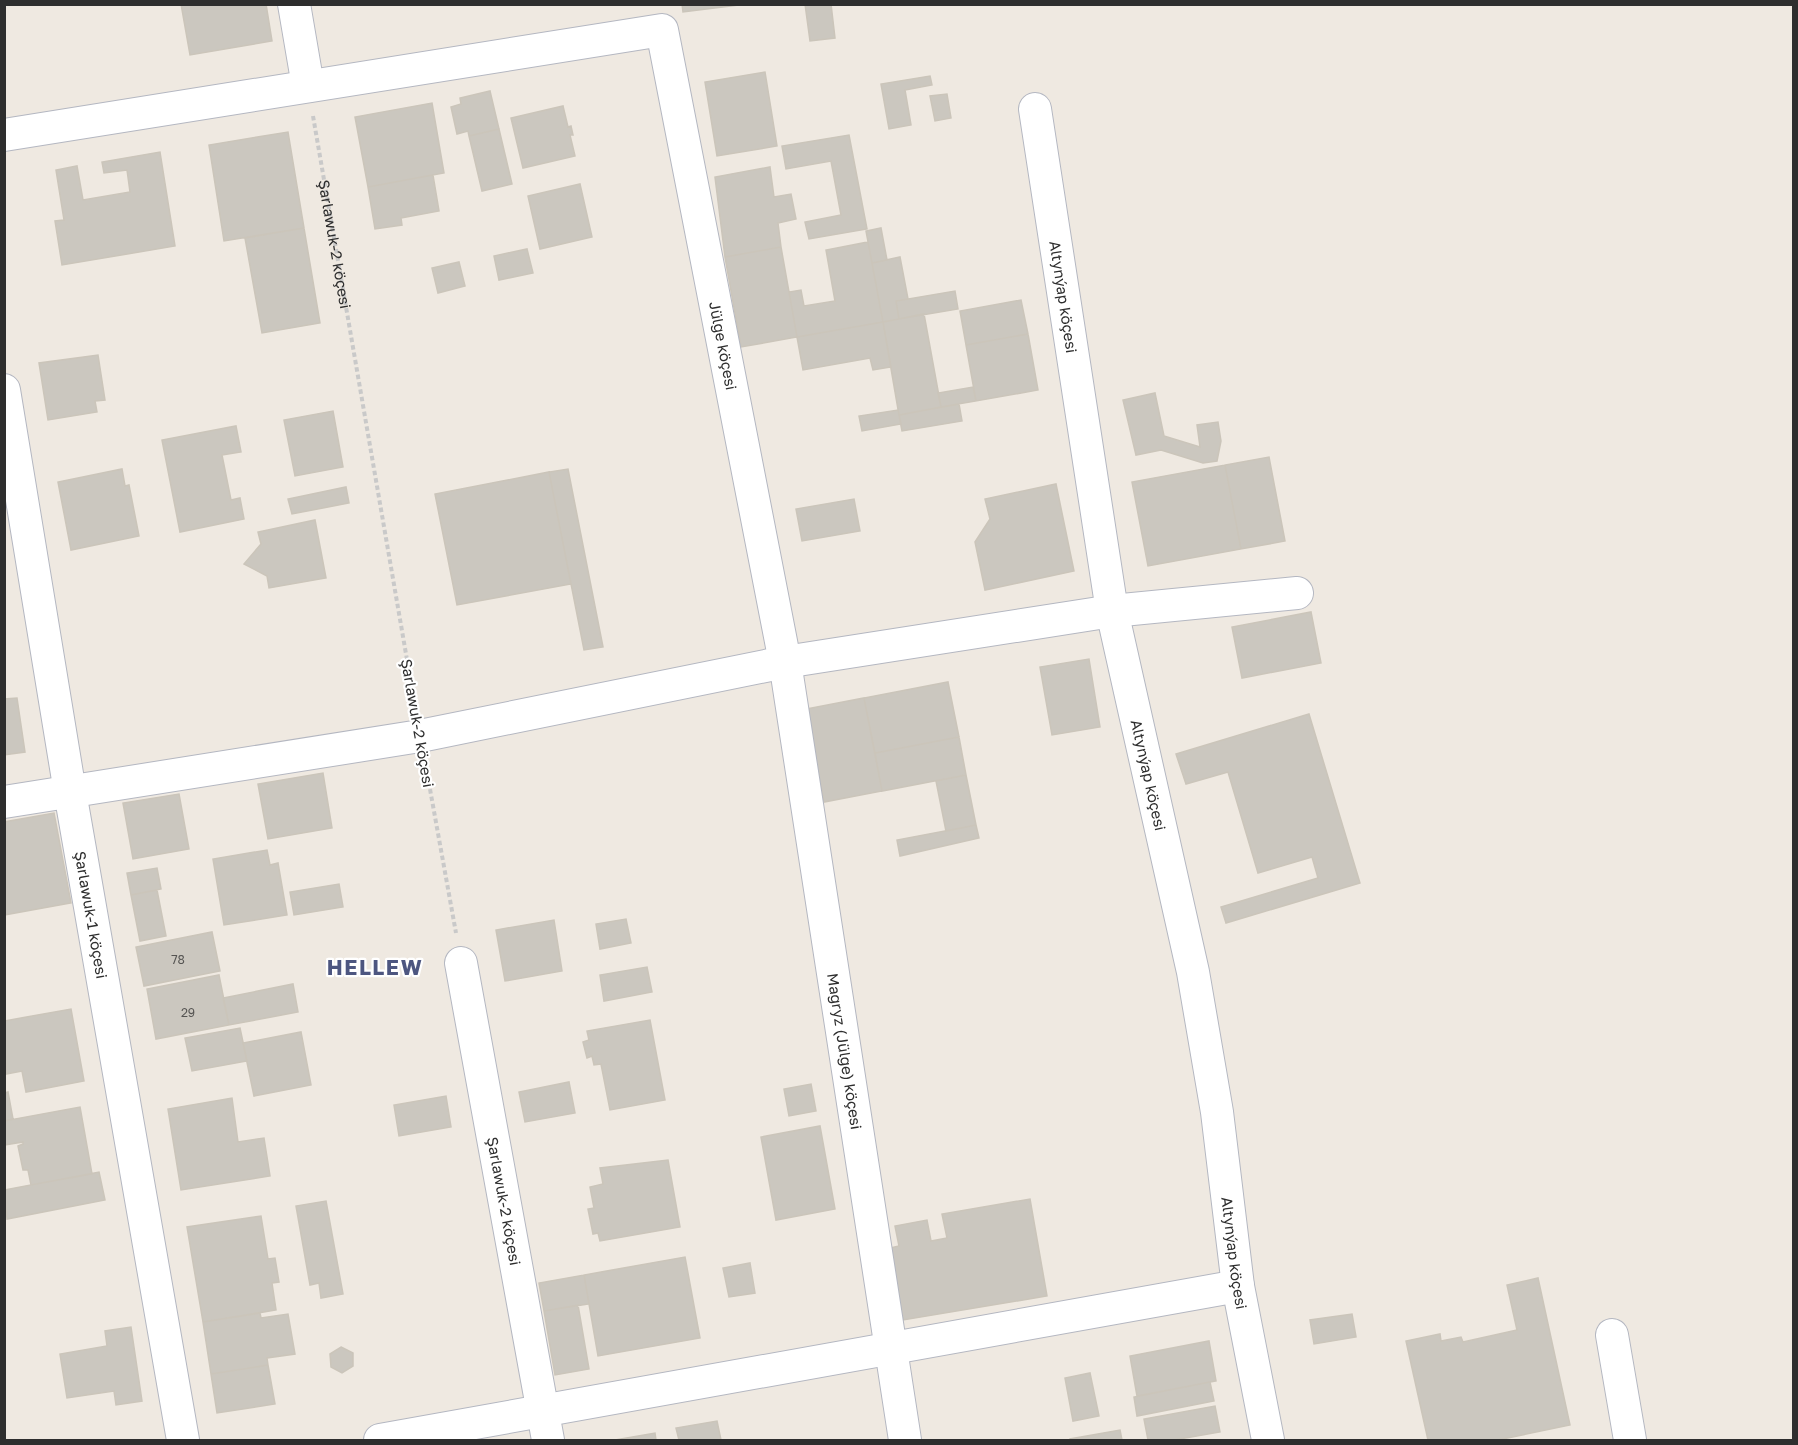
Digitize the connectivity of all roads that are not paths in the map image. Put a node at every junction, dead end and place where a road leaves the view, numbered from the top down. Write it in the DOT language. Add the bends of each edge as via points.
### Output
graph roads {
  1 [pos="294,4"];
  2 [pos="308,86"];
  3 [pos="1035,108"];
  4 [pos="4,135"];
  5 [pos="4,390"];
  6 [pos="1297,593"];
  7 [pos="1112,611"];
  8 [pos="785,662"];
  9 [pos="70,792"];
  10 [pos="4,802"];
  11 [pos="462,963"];
  12 [pos="1238,1286"];
  13 [pos="1612,1335"];
  14 [pos="889,1347"];
  15 [pos="545,1426"];
  16 [pos="183,1440"];
  17 [pos="380,1440"];
  18 [pos="905,1440"];
  19 [pos="1268,1440"];
  20 [pos="1630,1440"];
  1 -- 2 [label="street"];
  2 -- 4 [label="street"];
  2 -- 8 [label="street, Jülge köçesi" via="662,30"];
  3 -- 7 [label="street, Altynýap köçesi"];
  5 -- 9 [label="street, Şarlawuk-1 köçesi"];
  6 -- 7 [label="street"];
  7 -- 8 [label="street"];
  7 -- 12 [label="street, Altynýap köçesi" via="1193,972 1217,1112"];
  8 -- 9 [label="street" via="420,736"];
  8 -- 14 [label="street, Magryz (Jülge) köçesi"];
  9 -- 10 [label="street"];
  9 -- 16 [label="street, Şarlawuk-1 köçesi"];
  11 -- 15 [label="street, Şarlawuk-2 köçesi"];
  12 -- 14 [label="street"];
  12 -- 19 [label="street, Altynýap köçesi"];
  13 -- 20 [label="street"];
  14 -- 15 [label="street"];
  14 -- 18 [label="street, Magryz (Jülge) köçesi"];
  15 -- 17 [label="street"];
}
